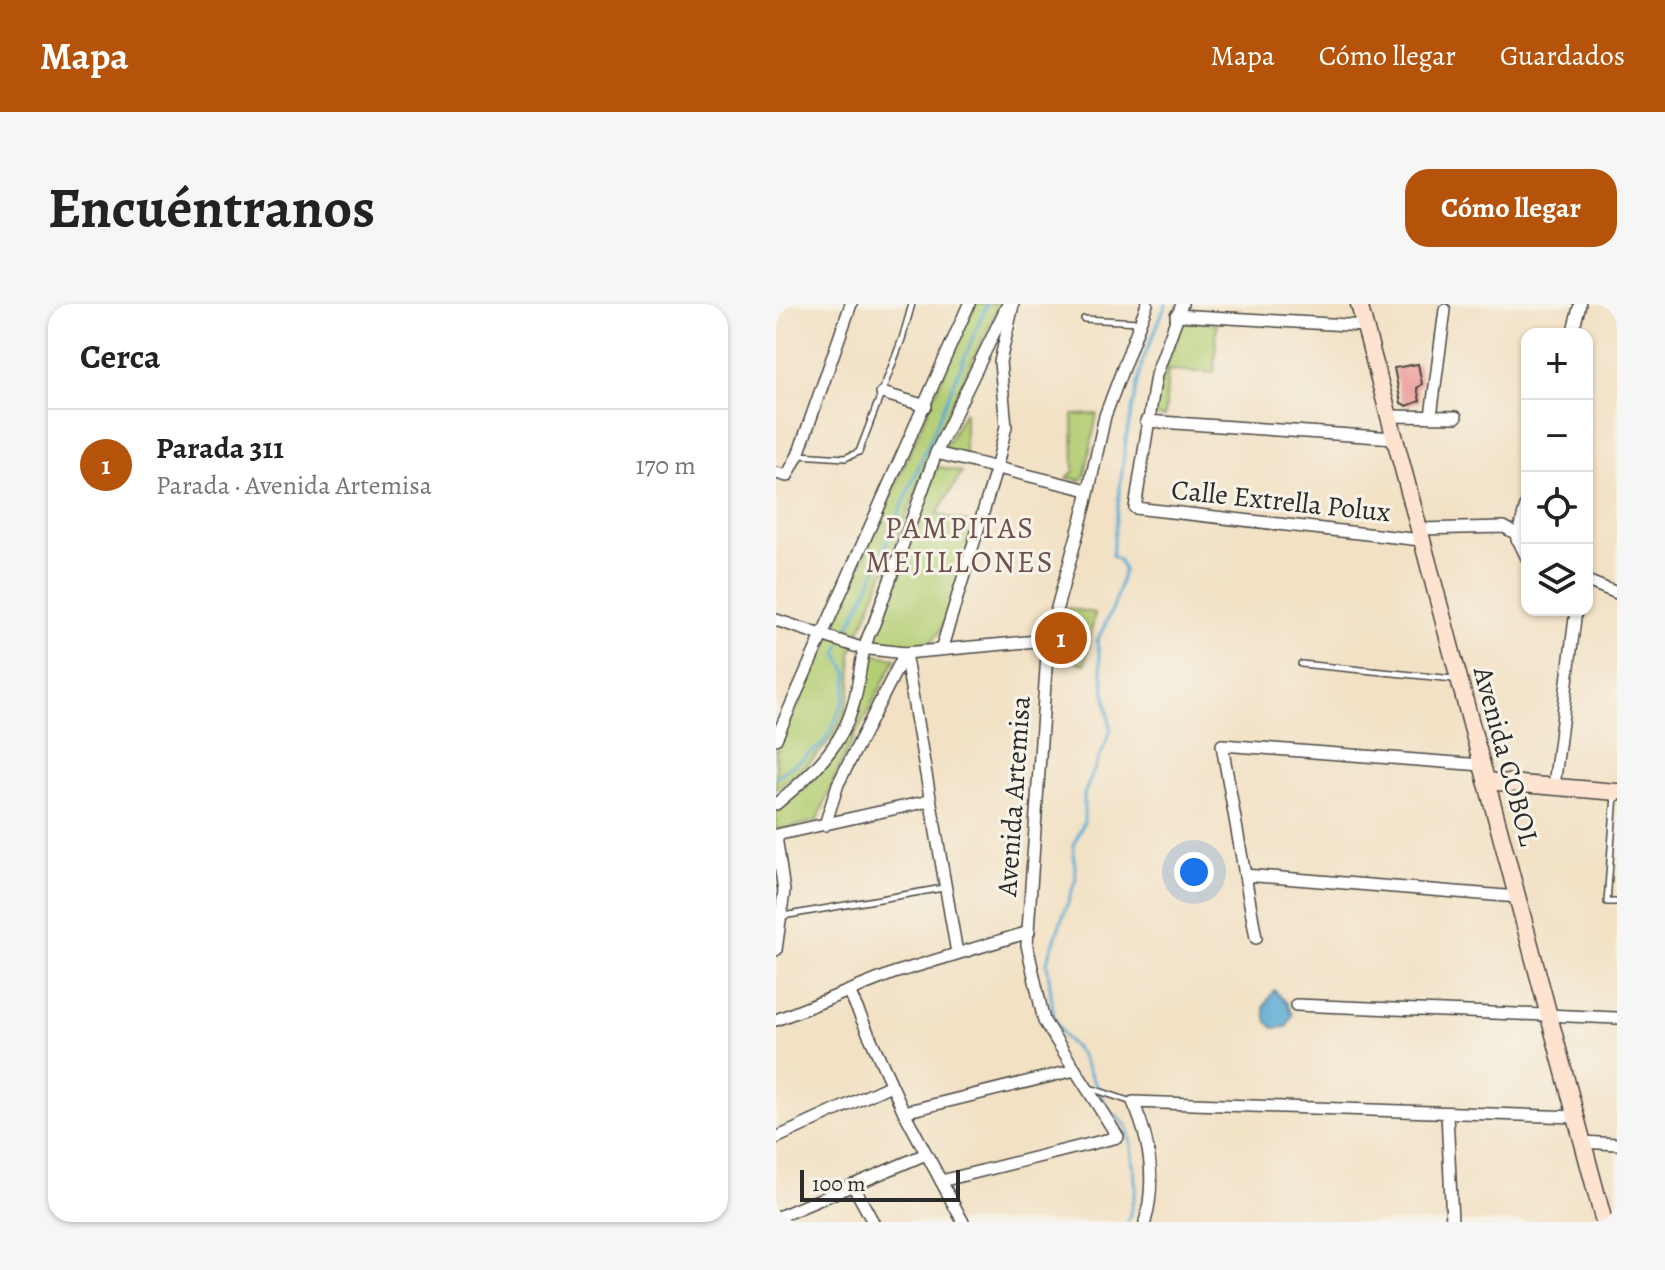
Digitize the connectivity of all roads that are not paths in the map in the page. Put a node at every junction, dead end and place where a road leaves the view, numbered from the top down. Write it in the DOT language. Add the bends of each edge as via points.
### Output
graph roads {
  1 [pos="851,304"];
  2 [pos="912,304"];
  3 [pos="969,304"];
  4 [pos="1010,304"];
  5 [pos="1147,304"];
  6 [pos="1359,304"];
  7 [pos="1580,304"];
  8 [pos="1179,310"];
  9 [pos="1445,310"];
  10 [pos="1084,319"];
  11 [pos="1140,322"];
  12 [pos="1365,326"];
  13 [pos="1574,328"];
  14 [pos="882,393"];
  15 [pos="926,406"];
  16 [pos="1388,416"];
  17 [pos="1431,416"];
  18 [pos="1456,417"];
  19 [pos="1146,421"];
  20 [pos="1394,438"];
  21 [pos="936,453"];
  22 [pos="798,455"];
  23 [pos="996,470"];
  24 [pos="776,473"];
  25 [pos="1088,490"];
  26 [pos="1521,524"];
  27 [pos="1420,535"];
  28 [pos="1517,539"];
  29 [pos="1521,547"];
  30 [pos="1593,583"];
  31 [pos="1617,593"];
  32 [pos="1575,616"];
  33 [pos="776,620"];
  34 [pos="824,636"];
  35 [pos="1048,640"];
  36 [pos="942,647"];
  37 [pos="861,648"];
  38 [pos="905,653"];
  39 [pos="1301,664"];
  40 [pos="1459,679"];
  41 [pos="777,736"];
  42 [pos="1484,773"];
  43 [pos="1554,786"];
  44 [pos="1616,792"];
  45 [pos="929,801"];
  46 [pos="776,804"];
  47 [pos="825,825"];
  48 [pos="776,836"];
  49 [pos="1245,875"];
  50 [pos="943,888"];
  51 [pos="1518,897"];
  52 [pos="1617,902"];
  53 [pos="782,916"];
  54 [pos="1029,932"];
  55 [pos="1256,938"];
  56 [pos="776,950"];
  57 [pos="957,953"];
  58 [pos="849,991"];
  59 [pos="1296,1005"];
  60 [pos="1551,1015"];
  61 [pos="1617,1018"];
  62 [pos="776,1020"];
  63 [pos="1075,1070"];
  64 [pos="1085,1082"];
  65 [pos="891,1085"];
  66 [pos="1133,1102"];
  67 [pos="904,1112"];
  68 [pos="1447,1113"];
  69 [pos="1577,1117"];
  70 [pos="776,1138"];
  71 [pos="1582,1142"];
  72 [pos="1617,1144"];
  73 [pos="926,1154"];
  74 [pos="941,1181"];
  75 [pos="853,1185"];
  76 [pos="776,1218"];
  77 [pos="873,1222"];
  78 [pos="963,1222"];
  79 [pos="1145,1222"];
  80 [pos="1452,1222"];
  81 [pos="1604,1222"];
  1 -- 22 [label="street"];
  2 -- 14 [label="lane"];
  3 -- 15 [label="street"];
  4 -- 21 [label="street"];
  4 -- 23 [label="street" via="1000,362 1006,426"];
  5 -- 11 [label="street, Avenida Artemisa"];
  6 -- 12 [label="main road, Avenida COBOL"];
  7 -- 13 [label="street"];
  8 -- 12 [label="street"];
  8 -- 19 [label="street"];
  9 -- 17 [label="street"];
  10 -- 11 [label="lane"];
  11 -- 25 [label="street, Avenida Artemisa" via="1105,416"];
  12 -- 16 [label="main road, Avenida COBOL"];
  14 -- 15 [label="street"];
  14 -- 22 [label="lane" via="853,457"];
  15 -- 34 [label="street"];
  16 -- 17 [label="street"];
  16 -- 20 [label="main road, Avenida COBOL"];
  17 -- 18 [label="street"];
  19 -- 20 [label="street"];
  19 -- 27 [label="street, Calle Extrella Polux" via="1135,508"];
  20 -- 27 [label="main road, Avenida COBOL"];
  21 -- 23 [label="street"];
  21 -- 37 [label="street"];
  22 -- 24 [label="street" via="787,476"];
  23 -- 25 [label="street"];
  23 -- 36 [label="street"];
  25 -- 35 [label="street, Avenida Artemisa"];
  26 -- 28 [label="street"];
  27 -- 28 [label="street, Calle Extrella Polux" via="1504,527"];
  27 -- 40 [label="main road, Avenida COBOL"];
  28 -- 29 [label="street"];
  30 -- 31 [label="street"];
  32 -- 43 [label="street"];
  33 -- 34 [label="street"];
  34 -- 37 [label="street"];
  34 -- 41 [label="street"];
  35 -- 36 [label="street"];
  35 -- 54 [label="street, Avenida Artemisa"];
  36 -- 38 [label="street"];
  37 -- 38 [label="street"];
  37 -- 46 [label="street" via="846,728 824,760"];
  38 -- 45 [label="street"];
  38 -- 47 [label="street" via="838,784"];
  39 -- 40 [label="lane"];
  40 -- 42 [label="main road, Avenida COBOL"];
  42 -- 43 [label="main road"];
  42 -- 49 [label="street" via="1222,745"];
  42 -- 51 [label="main road, Avenida COBOL"];
  43 -- 44 [label="main road"];
  44 -- 52 [label="lane" via="1607,902"];
  45 -- 47 [label="street"];
  45 -- 50 [label="street"];
  47 -- 48 [label="street"];
  48 -- 53 [label="street"];
  49 -- 51 [label="street"];
  49 -- 55 [label="street"];
  50 -- 53 [label="lane"];
  50 -- 57 [label="street"];
  51 -- 60 [label="main road, Avenida COBOL"];
  53 -- 56 [label="street"];
  54 -- 57 [label="street"];
  54 -- 63 [label="street, Avenida Artemisa" via="1030,968 1044,1021"];
  57 -- 58 [label="street"];
  58 -- 62 [label="street"];
  58 -- 65 [label="street"];
  59 -- 60 [label="street"];
  60 -- 61 [label="street"];
  60 -- 69 [label="main road, Avenida COBOL"];
  63 -- 64 [label="street, Avenida Artemisa"];
  63 -- 67 [label="street"];
  64 -- 66 [label="lane" via="1107,1097"];
  64 -- 74 [label="street, Avenida Artemisa" via="1118,1137"];
  65 -- 67 [label="street"];
  65 -- 70 [label="street"];
  66 -- 68 [label="street"];
  66 -- 79 [label="street" via="1151,1166"];
  67 -- 73 [label="street"];
  68 -- 69 [label="street"];
  68 -- 80 [label="street"];
  69 -- 71 [label="main road, Avenida COBOL"];
  71 -- 72 [label="street"];
  71 -- 81 [label="main road, Avenida COBOL"];
  73 -- 74 [label="street"];
  73 -- 75 [label="street"];
  74 -- 78 [label="street"];
  75 -- 76 [label="street"];
  75 -- 77 [label="street"];
}
